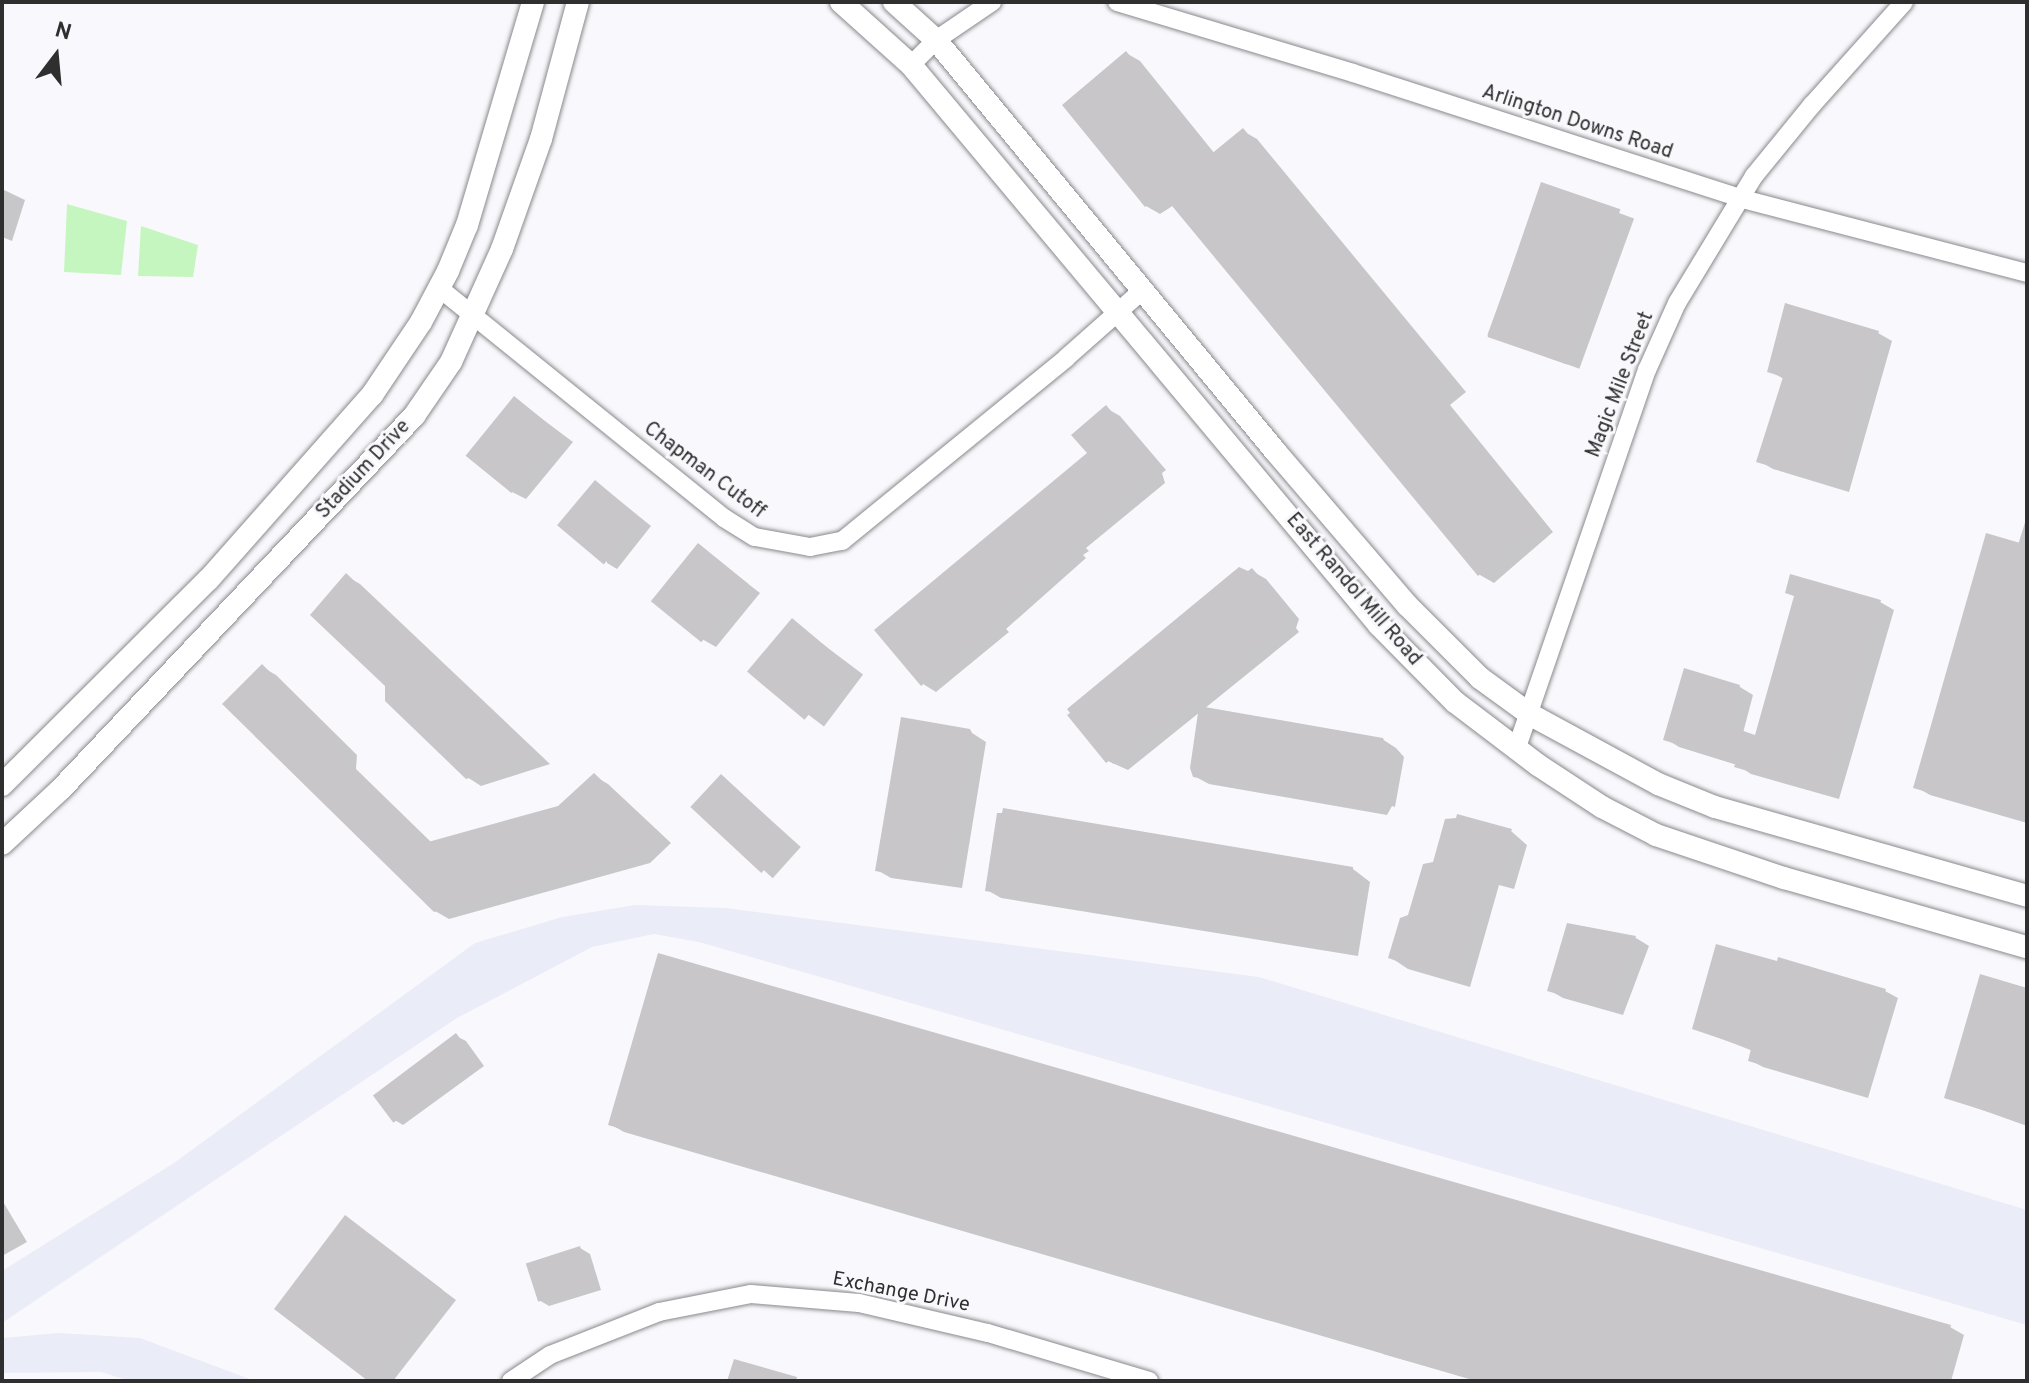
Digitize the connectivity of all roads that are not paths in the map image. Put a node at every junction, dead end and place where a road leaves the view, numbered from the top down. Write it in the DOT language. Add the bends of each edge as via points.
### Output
graph roads {
  1 [pos="533,2"];
  2 [pos="578,2"];
  3 [pos="841,2"];
  4 [pos="894,2"];
  5 [pos="992,2"];
  6 [pos="1117,2"];
  7 [pos="1904,2"];
  8 [pos="936,40"];
  9 [pos="911,65"];
  10 [pos="1739,198"];
  11 [pos="2027,273"];
  12 [pos="439,288"];
  13 [pos="1144,289"];
  14 [pos="1117,314"];
  15 [pos="473,315"];
  16 [pos="209,579"];
  17 [pos="235,604"];
  18 [pos="1531,715"];
  19 [pos="1516,750"];
  20 [pos="2,785"];
  21 [pos="2,844"];
  22 [pos="2027,896"];
  23 [pos="2027,947"];
  24 [pos="511,1381"];
  25 [pos="1149,1381"];
  1 -- 12 [label="main road" via="467,225"];
  2 -- 15 [label="main road, Stadium Drive" via="541,139"];
  3 -- 9 [label="main road, East Randol Mill Road"];
  4 -- 8 [label="main road, East Randol Mill Road"];
  5 -- 8 [label="street"];
  6 -- 10 [label="street, Arlington Downs Road"];
  7 -- 10 [label="street, Magic Mile Street" via="1795,124"];
  8 -- 9 [label="street"];
  8 -- 13 [label="main road, East Randol Mill Road"];
  9 -- 14 [label="main road, East Randol Mill Road"];
  10 -- 11 [label="street, Arlington Downs Road"];
  10 -- 18 [label="street, Magic Mile Street" via="1659,338"];
  12 -- 15 [label="street, Chapman Cutoff"];
  12 -- 16 [label="main road" via="372,395"];
  13 -- 14 [label="street, Chapman Cutoff"];
  13 -- 18 [label="main road, East Randol Mill Road" via="1407,605 1480,678"];
  14 -- 15 [label="street, Chapman Cutoff" via="842,541 810,547 755,537 724,518"];
  14 -- 19 [label="main road, East Randol Mill Road" via="1383,629 1455,702"];
  15 -- 17 [label="main road, Stadium Drive" via="451,362 414,416"];
  16 -- 17 [label="main road"];
  16 -- 20 [label="main road"];
  17 -- 21 [label="main road, Stadium Drive" via="61,789"];
  18 -- 19 [label="street, Magic Mile Street"];
  18 -- 22 [label="main road, East Randol Mill Road" via="1658,784 1715,807"];
  19 -- 23 [label="main road, East Randol Mill Road" via="1602,807 1656,835 1784,878"];
  24 -- 25 [label="street, Exchange Drive" via="550,1355 659,1312 751,1294 859,1303 988,1333"];
}
